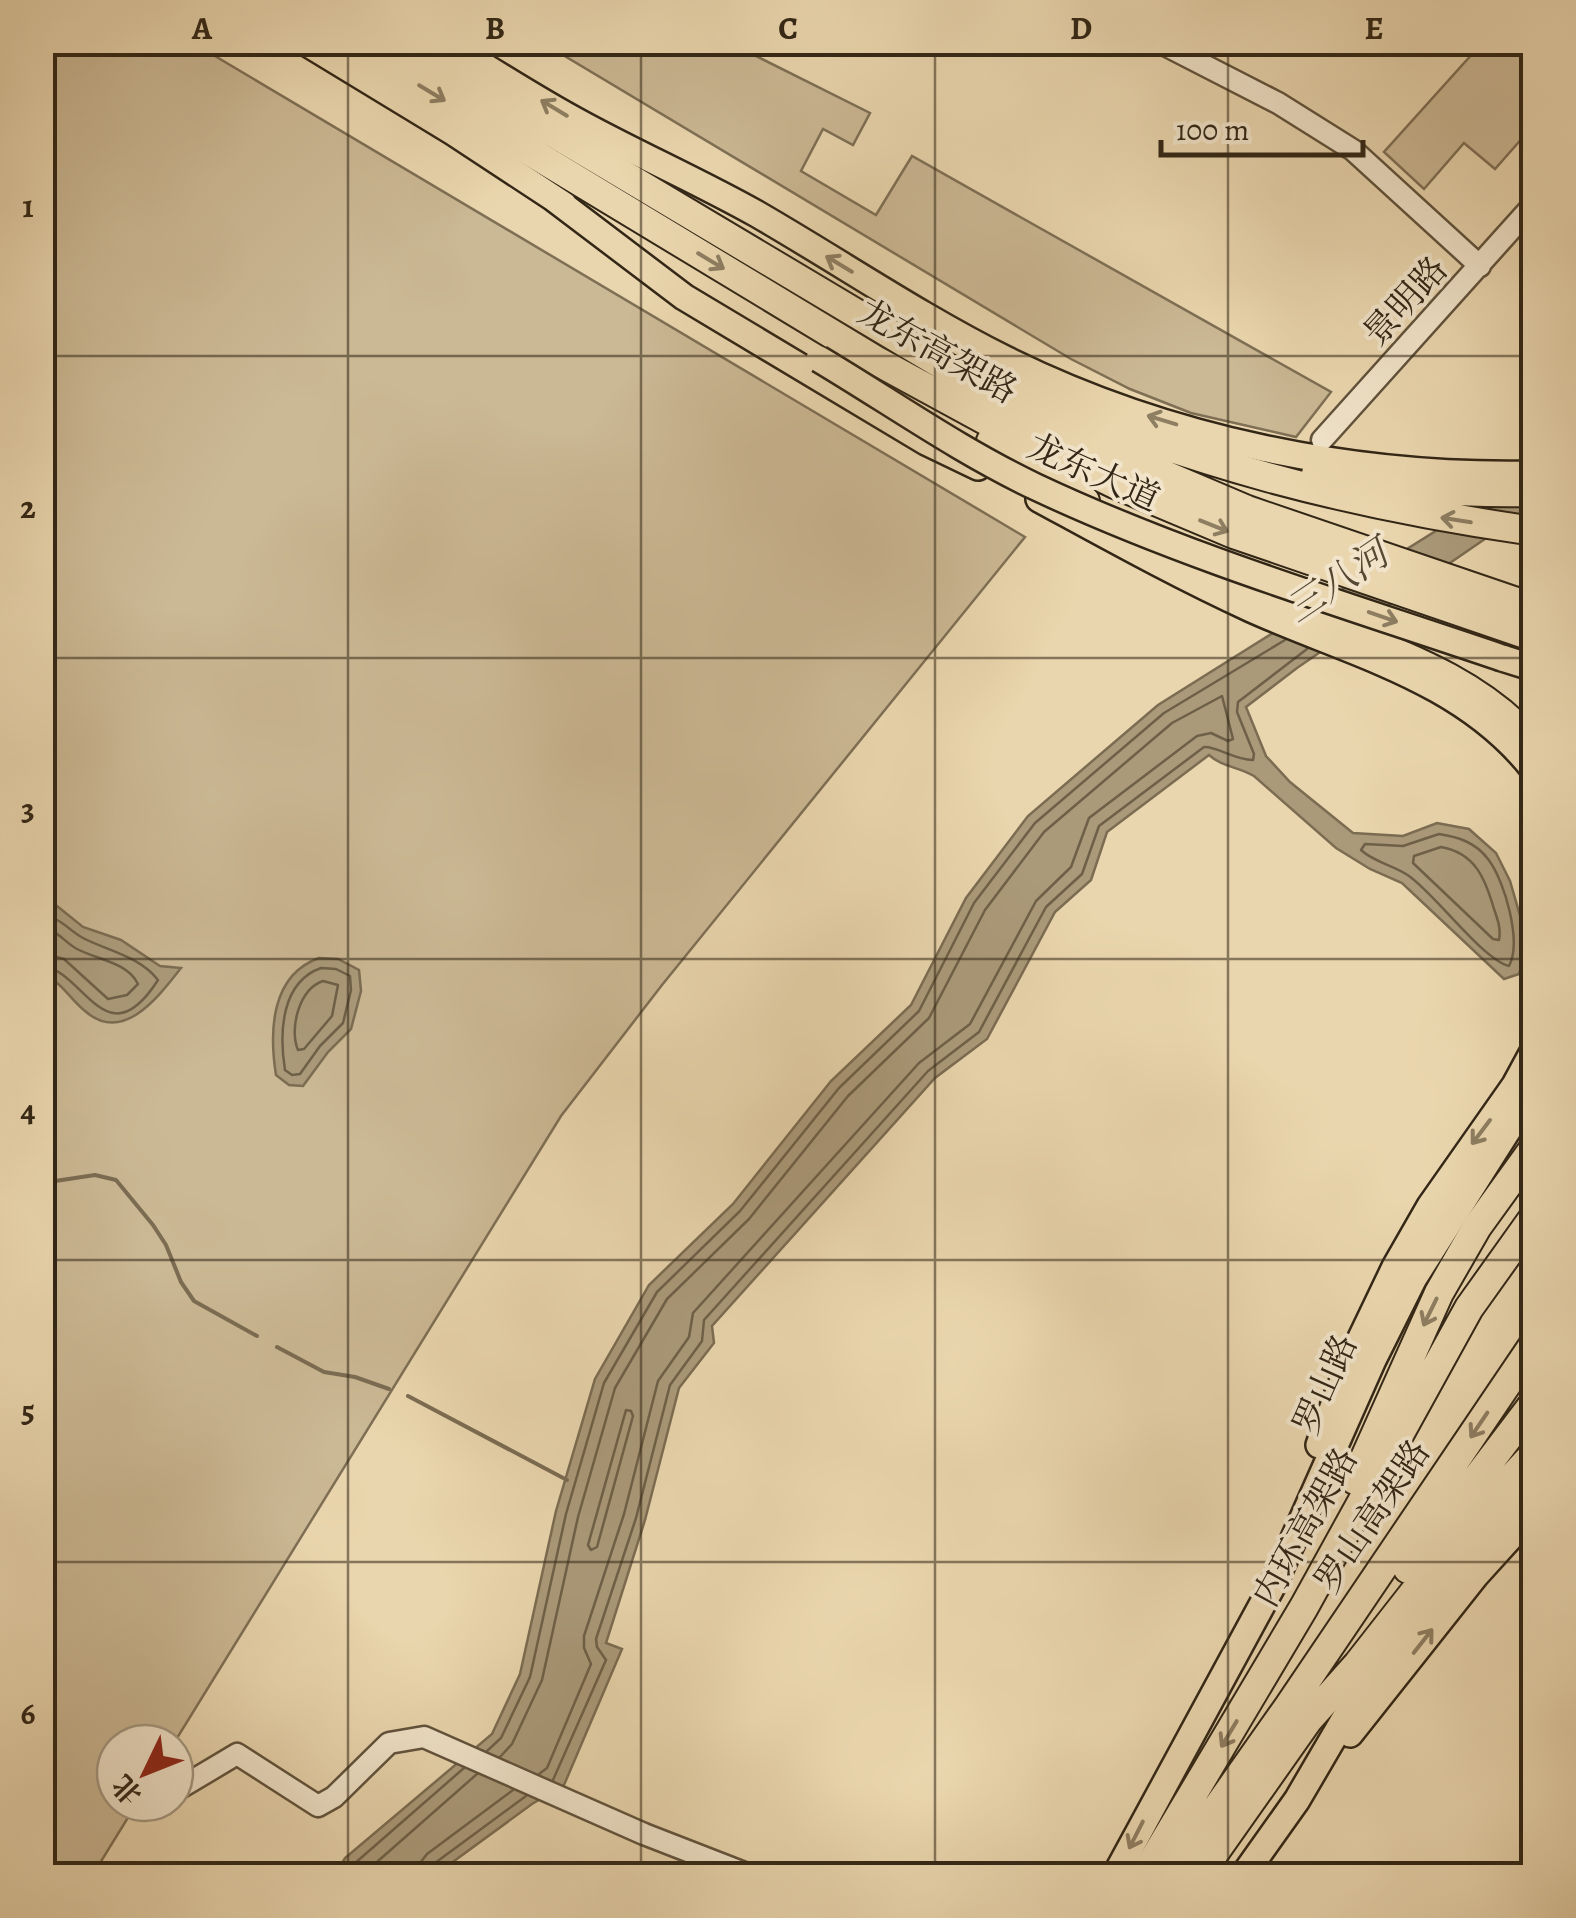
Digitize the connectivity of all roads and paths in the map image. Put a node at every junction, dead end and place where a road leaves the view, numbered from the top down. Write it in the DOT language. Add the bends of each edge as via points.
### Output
graph roads {
  1 [pos="306,42"];
  2 [pos="349,42"];
  3 [pos="401,42"];
  4 [pos="445,42"];
  5 [pos="1159,42"];
  6 [pos="552,197"];
  7 [pos="1534,204"];
  8 [pos="780,268"];
  9 [pos="1474,274"];
  10 [pos="874,360"];
  11 [pos="1322,440"];
  12 [pos="1534,474"];
  13 [pos="1385,487"];
  14 [pos="1534,492"];
  15 [pos="1534,531"];
  16 [pos="1534,608"];
  17 [pos="1534,637"];
  18 [pos="1534,668"];
  19 [pos="1428,675"];
  20 [pos="1534,744"];
  21 [pos="1534,770"];
  22 [pos="1534,1050"];
  23 [pos="1534,1089"];
  24 [pos="1534,1112"];
  25 [pos="1534,1148"];
  26 [pos="1462,1201"];
  27 [pos="1534,1216"];
  28 [pos="1534,1344"];
  29 [pos="1534,1402"];
  30 [pos="1534,1436"];
  31 [pos="1534,1454"];
  32 [pos="1534,1482"];
  33 [pos="1524,1506"];
  34 [pos="1444,1520"];
  35 [pos="1258,1684"];
  36 [pos="1298,1713"];
  37 [pos="1192,1733"];
  38 [pos="195,1778"];
  39 [pos="752,1876"];
  40 [pos="1115,1876"];
  41 [pos="1144,1876"];
  42 [pos="1169,1876"];
  43 [pos="1198,1876"];
  44 [pos="1243,1876"];
  1 -- 6 [label="main road, 龙东大道"];
  2 -- 10 [label="highway, 龙东高架路, one-way"];
  3 -- 8 [label="highway, 龙东高架路"];
  13 -- 4 [label="main road, 龙东大道, one-way" via="1311,456 1120,408 1024,368"];
  5 -- 9 [label="street" via="1353,150"];
  6 -- 18 [label="main road, 龙东大道, one-way, bridge" via="958,445 1062,498 1228,564"];
  6 -- 19 [label="main road" via="684,297 926,442 1256,611"];
  7 -- 9 [label="street, 景明路"];
  8 -- 13 [label="highway" via="1000,380 1162,446"];
  8 -- 16 [label="highway, 龙东高架路" via="1068,434 1199,491"];
  9 -- 11 [label="street, 景明路"];
  10 -- 17 [label="highway, 龙东高架路, one-way" via="1115,484 1299,557"];
  10 -- 19 [label="highway" via="1072,493 1239,586"];
  12 -- 13 [label="main road, 龙东大道"];
  13 -- 14 [label="highway"];
  15 -- 13 [label="highway, one-way"];
  19 -- 20 [label="highway" via="1493,705"];
  19 -- 21 [label="main road" via="1492,724"];
  22 -- 37 [label="main road, one-way" via="1395,1267"];
  23 -- 26 [label="main road, 罗山路"];
  24 -- 26 [label="main road"];
  25 -- 35 [label="highway, one-way" via="1478,1227 1423,1326"];
  26 -- 37 [label="main road, 罗山路" via="1395,1314 1275,1581"];
  27 -- 35 [label="highway, 内环高架路" via="1470,1308"];
  28 -- 36 [label="highway, 罗山高架路, one-way"];
  29 -- 34 [label="highway, 罗山高架路"];
  30 -- 34 [label="highway"];
  31 -- 36 [label="highway" via="1458,1535 1358,1664"];
  32 -- 33 [label="main road"];
  44 -- 33 [label="main road, one-way" via="1366,1682 1430,1598"];
  34 -- 36 [label="highway, 罗山高架路"];
  35 -- 41 [label="highway, 内环高架路, one-way"];
  36 -- 42 [label="highway, 罗山高架路"];
  36 -- 43 [label="highway"];
  37 -- 40 [label="main road, 罗山路, one-way"];
  38 -- 39 [label="street" via="237,1754 318,1806 389,1743 424,1737"];
}
